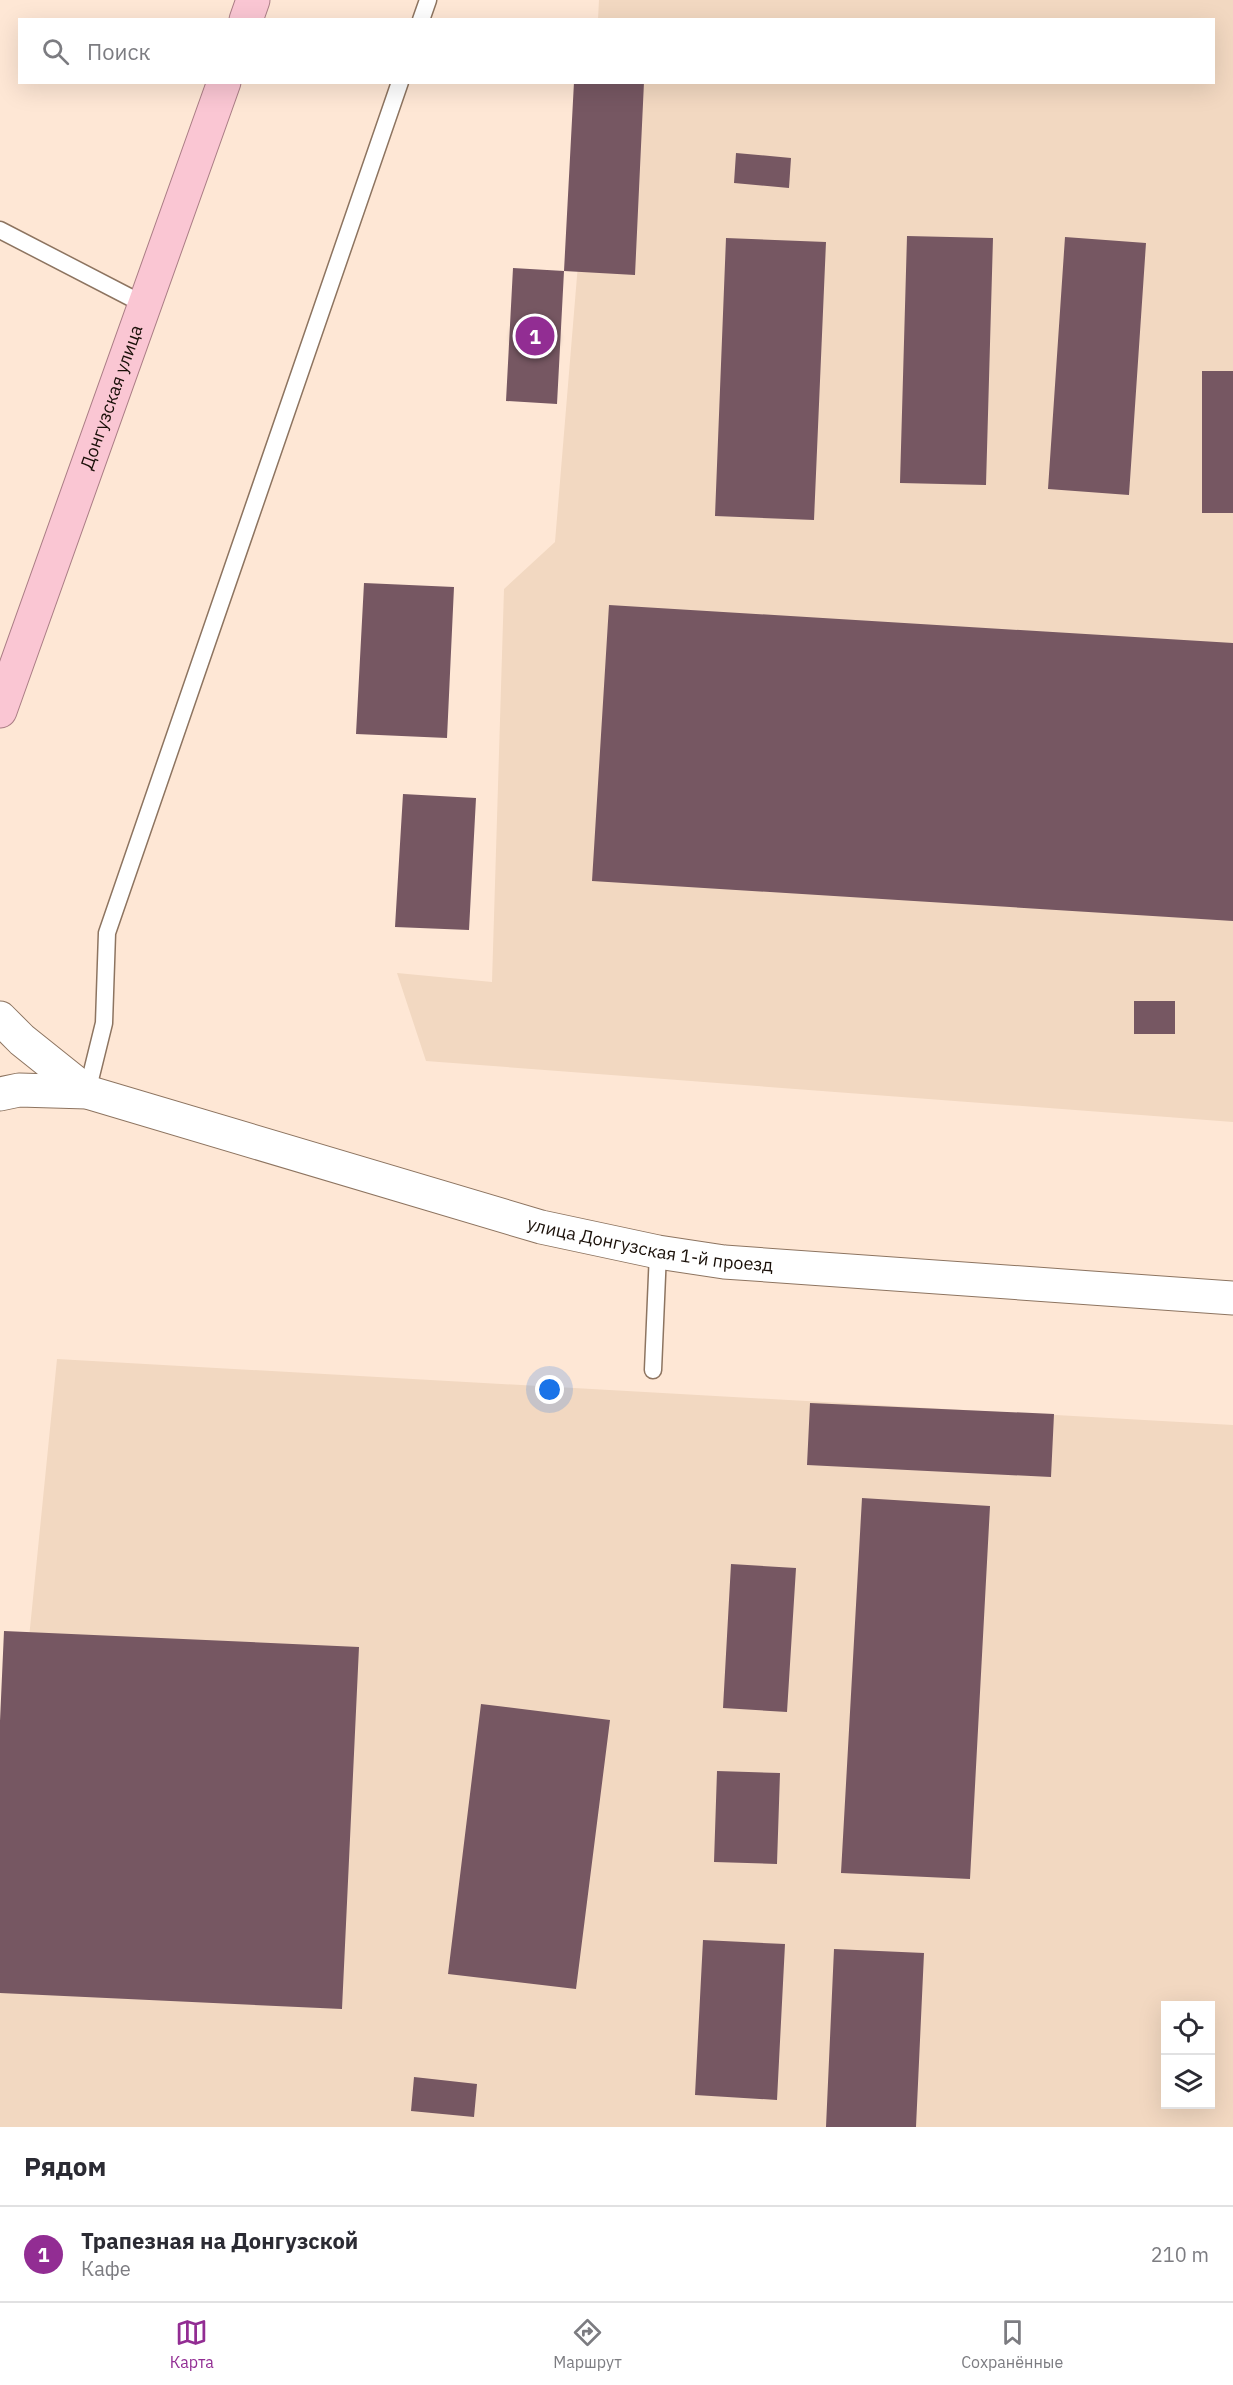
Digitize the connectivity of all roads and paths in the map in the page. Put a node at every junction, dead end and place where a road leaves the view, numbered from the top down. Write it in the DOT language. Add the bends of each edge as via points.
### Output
graph roads {
  1 [pos="253,0"];
  2 [pos="428,0"];
  3 [pos="247,18"];
  4 [pos="422,18"];
  5 [pos="223,84"];
  6 [pos="399,84"];
  7 [pos="0,230"];
  8 [pos="145,305"];
  9 [pos="0,711"];
  10 [pos="0,1018"];
  11 [pos="87,1092"];
  12 [pos="0,1094"];
  13 [pos="658,1252"];
  14 [pos="1233,1298"];
  15 [pos="653,1370"];
  1 -- 3 [label="highway"];
  2 -- 4 [label="lane"];
  5 -- 8 [label="highway, Донгузская улица"];
  6 -- 11 [label="lane" via="107,933 104,1023"];
  7 -- 8 [label="lane"];
  8 -- 9 [label="highway, Донгузская улица"];
  10 -- 11 [label="street"];
  11 -- 12 [label="street" via="19,1090"];
  11 -- 13 [label="street, улица Донгузская 1-й проезд" via="541,1227"];
  13 -- 14 [label="street, улица Донгузская 1-й проезд" via="724,1262"];
  13 -- 15 [label="lane"];
}
